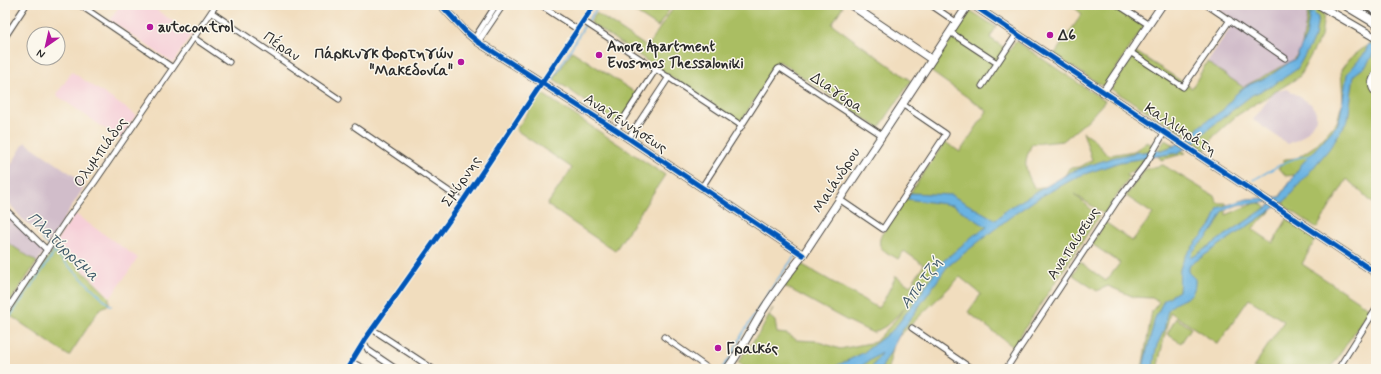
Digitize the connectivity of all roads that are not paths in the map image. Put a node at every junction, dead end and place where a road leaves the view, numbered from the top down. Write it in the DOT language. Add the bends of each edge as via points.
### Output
graph roads {
  1 [pos="26,5"];
  2 [pos="80,5"];
  3 [pos="216,5"];
  4 [pos="441,5"];
  5 [pos="496,5"];
  6 [pos="503,5"];
  7 [pos="540,5"];
  8 [pos="594,5"];
  9 [pos="851,5"];
  10 [pos="931,5"];
  11 [pos="968,5"];
  12 [pos="973,5"];
  13 [pos="1118,5"];
  14 [pos="1162,5"];
  15 [pos="1207,5"];
  16 [pos="1319,5"];
  17 [pos="1346,5"];
  18 [pos="1368,5"];
  19 [pos="1376,10"];
  20 [pos="211,12"];
  21 [pos="1230,20"];
  22 [pos="583,21"];
  23 [pos="956,22"];
  24 [pos="1376,23"];
  25 [pos="1149,25"];
  26 [pos="578,30"];
  27 [pos="950,32"];
  28 [pos="1016,35"];
  29 [pos="5,36"];
  30 [pos="194,38"];
  31 [pos="1376,38"];
  32 [pos="476,41"];
  33 [pos="1130,52"];
  34 [pos="1284,58"];
  35 [pos="932,60"];
  36 [pos="229,62"];
  37 [pos="997,63"];
  38 [pos="173,68"];
  39 [pos="656,69"];
  40 [pos="1376,74"];
  41 [pos="669,77"];
  42 [pos="542,83"];
  43 [pos="982,86"];
  44 [pos="1103,92"];
  45 [pos="1376,92"];
  46 [pos="339,99"];
  47 [pos="902,104"];
  48 [pos="355,126"];
  49 [pos="742,126"];
  50 [pos="616,130"];
  51 [pos="1164,133"];
  52 [pos="882,135"];
  53 [pos="628,139"];
  54 [pos="702,187"];
  55 [pos="839,199"];
  56 [pos="462,201"];
  57 [pos="8,212"];
  58 [pos="47,250"];
  59 [pos="803,255"];
  60 [pos="1376,273"];
  61 [pos="1376,309"];
  62 [pos="5,314"];
  63 [pos="912,328"];
  64 [pos="372,329"];
  65 [pos="664,337"];
  66 [pos="364,342"];
  67 [pos="351,362"];
  68 [pos="347,369"];
  69 [pos="365,369"];
  70 [pos="396,369"];
  71 [pos="433,369"];
  72 [pos="709,369"];
  73 [pos="727,369"];
  74 [pos="972,369"];
  75 [pos="1006,369"];
  76 [pos="1338,369"];
  1 -- 29 [label="street"];
  2 -- 38 [label="street"];
  3 -- 20 [label="street, Ολυμπιάδος"];
  4 -- 32 [label="street, Αναγεννήσεως"];
  5 -- 32 [label="street"];
  6 -- 32 [label="street"];
  7 -- 26 [label="street"];
  8 -- 22 [label="street, Σμύρνης"];
  9 -- 35 [label="street"];
  10 -- 23 [label="street"];
  11 -- 23 [label="street, Μαιάνδρου"];
  12 -- 28 [label="street, Καλλικράτη"];
  13 -- 25 [label="street"];
  14 -- 25 [label="street"];
  15 -- 21 [label="street"];
  16 -- 31 [label="street"];
  17 -- 24 [label="highway"];
  18 -- 19 [label="highway"];
  20 -- 30 [label="street, Ολυμπιάδος"];
  20 -- 46 [label="street, Πέραν"];
  21 -- 33 [label="street" via="1183,87"];
  21 -- 34 [label="street"];
  22 -- 26 [label="street, Σμύρνης"];
  22 -- 39 [label="street"];
  23 -- 27 [label="street, Μαιάνδρου"];
  25 -- 33 [label="street"];
  26 -- 42 [label="street, Σμύρνης"];
  27 -- 35 [label="street, Μαιάνδρου"];
  27 -- 37 [label="street"];
  28 -- 37 [label="street"];
  28 -- 44 [label="street, Καλλικράτη"];
  30 -- 36 [label="street"];
  30 -- 38 [label="street, Ολυμπιάδος"];
  32 -- 42 [label="street, Αναγεννήσεως"];
  33 -- 44 [label="street"];
  35 -- 47 [label="street, Μαιάνδρου"];
  37 -- 43 [label="street"];
  38 -- 58 [label="street, Ολυμπιάδος"];
  39 -- 41 [label="street"];
  39 -- 50 [label="street"];
  40 -- 45 [label="street" via="1372,88"];
  41 -- 49 [label="street"];
  41 -- 53 [label="street"];
  42 -- 50 [label="street, Αναγεννήσεως"];
  42 -- 56 [label="street, Σμύρνης"];
  44 -- 51 [label="street, Καλλικράτη"];
  47 -- 52 [label="street, Μαιάνδρου"];
  47 -- 55 [label="street" via="946,134 884,229"];
  48 -- 56 [label="street"];
  49 -- 52 [label="street, Διαγόρα" via="780,68"];
  49 -- 54 [label="street"];
  50 -- 53 [label="street, Αναγεννήσεως"];
  51 -- 60 [label="street, Καλλικράτη"];
  51 -- 75 [label="street, Αναπαύσεως" via="1147,162 1117,201"];
  52 -- 55 [label="street, Μαιάνδρου"];
  53 -- 54 [label="street, Αναγεννήσεως"];
  54 -- 59 [label="street, Αναγεννήσεως"];
  55 -- 59 [label="street, Μαιάνδρου"];
  56 -- 64 [label="street, Σμύρνης"];
  57 -- 58 [label="street"];
  58 -- 62 [label="street, Ολυμπιάδος"];
  59 -- 73 [label="street, Μαιάνδρου" via="763,309 736,358"];
  61 -- 76 [label="street"];
  63 -- 74 [label="street"];
  64 -- 66 [label="street, Σμύρνης"];
  64 -- 71 [label="street"];
  65 -- 72 [label="street"];
  66 -- 67 [label="street, Σμύρνης"];
  66 -- 70 [label="street" via="368,350"];
  67 -- 68 [label="street, Σμύρνης"];
  67 -- 69 [label="street"];
}
